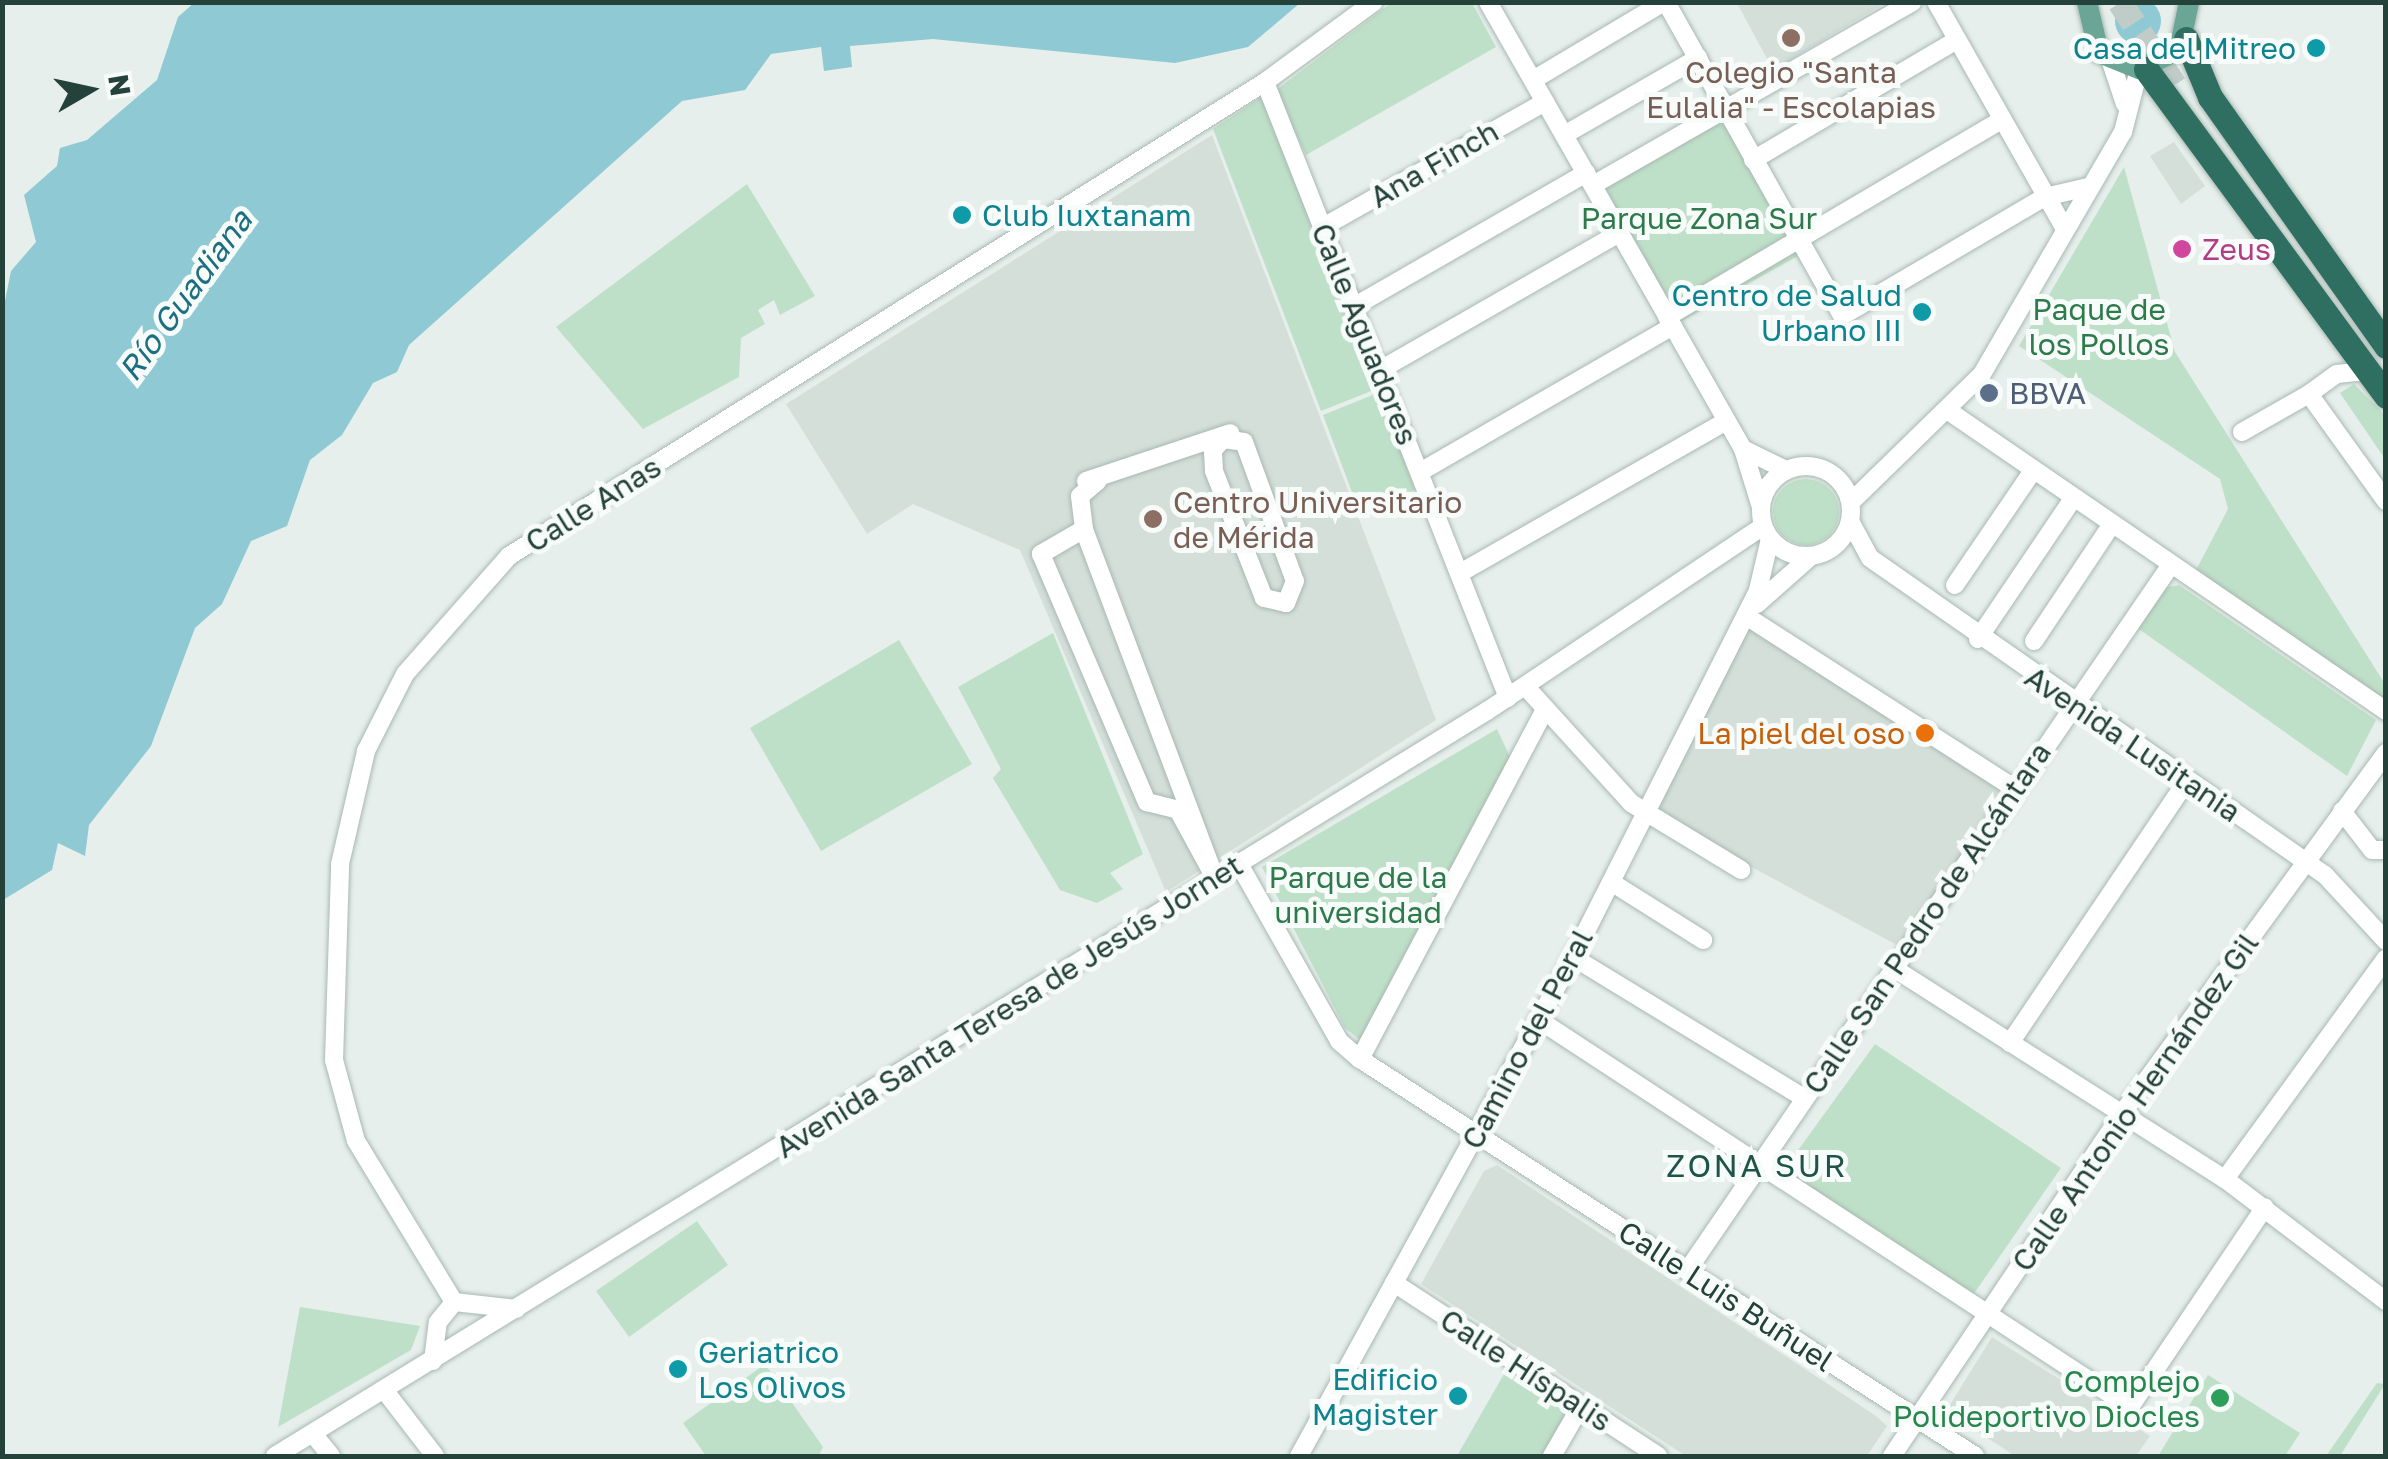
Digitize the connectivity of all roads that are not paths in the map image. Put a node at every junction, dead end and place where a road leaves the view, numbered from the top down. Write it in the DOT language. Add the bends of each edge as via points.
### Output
graph roads {
  1 [pos="1374,2"];
  2 [pos="1488,2"];
  3 [pos="1665,2"];
  4 [pos="1912,2"];
  5 [pos="1936,2"];
  6 [pos="2087,2"];
  7 [pos="2190,4"];
  8 [pos="2186,39"];
  9 [pos="1957,40"];
  10 [pos="1698,58"];
  11 [pos="2111,62"];
  12 [pos="2142,69"];
  13 [pos="1533,80"];
  14 [pos="1265,82"];
  15 [pos="2180,88"];
  16 [pos="1545,102"];
  17 [pos="2126,109"];
  18 [pos="1726,110"];
  19 [pos="2002,120"];
  20 [pos="1564,135"];
  21 [pos="1753,160"];
  22 [pos="1589,179"];
  23 [pos="2088,187"];
  24 [pos="2045,197"];
  25 [pos="1323,226"];
  26 [pos="2064,229"];
  27 [pos="1620,232"];
  28 [pos="1798,240"];
  29 [pos="1355,306"];
  30 [pos="1670,322"];
  31 [pos="2386,346"];
  32 [pos="2348,348"];
  33 [pos="1380,370"];
  34 [pos="2379,370"];
  35 [pos="2336,374"];
  36 [pos="2309,394"];
  37 [pos="2386,396"];
  38 [pos="1950,412"];
  39 [pos="1727,421"];
  40 [pos="2242,432"];
  41 [pos="1238,439"];
  42 [pos="1743,449"];
  43 [pos="1168,457"];
  44 [pos="1881,464"];
  45 [pos="1213,465"];
  46 [pos="1786,470"];
  47 [pos="1420,472"];
  48 [pos="2032,472"];
  49 [pos="1832,474"];
  50 [pos="2072,500"];
  51 [pos="2386,501"];
  52 [pos="1850,512"];
  53 [pos="2110,527"];
  54 [pos="1075,532"];
  55 [pos="1768,536"];
  56 [pos="1820,553"];
  57 [pos="1870,558"];
  58 [pos="1723,560"];
  59 [pos="2170,566"];
  60 [pos="1460,573"];
  61 [pos="1955,585"];
  62 [pos="1746,616"];
  63 [pos="1978,639"];
  64 [pos="2034,641"];
  65 [pos="1526,686"];
  66 [pos="1508,698"];
  67 [pos="2073,703"];
  68 [pos="2386,711"];
  69 [pos="1542,714"];
  70 [pos="2386,753"];
  71 [pos="2187,781"];
  72 [pos="2015,789"];
  73 [pos="1185,790"];
  74 [pos="1168,807"];
  75 [pos="2342,811"];
  76 [pos="1646,812"];
  77 [pos="2386,850"];
  78 [pos="2306,861"];
  79 [pos="1239,864"];
  80 [pos="1741,870"];
  81 [pos="1215,878"];
  82 [pos="1611,882"];
  83 [pos="1703,940"];
  84 [pos="2386,941"];
  85 [pos="1573,957"];
  86 [pos="2386,958"];
  87 [pos="1896,968"];
  88 [pos="1539,1020"];
  89 [pos="2010,1043"];
  90 [pos="1360,1059"];
  91 [pos="1804,1098"];
  92 [pos="2121,1114"];
  93 [pos="1477,1134"];
  94 [pos="1757,1166"];
  95 [pos="2225,1179"];
  96 [pos="2265,1207"];
  97 [pos="1686,1272"];
  98 [pos="1394,1283"];
  99 [pos="2386,1300"];
  100 [pos="454,1302"];
  101 [pos="517,1309"];
  102 [pos="1986,1317"];
  103 [pos="433,1361"];
  104 [pos="385,1391"];
  105 [pos="1581,1406"];
  106 [pos="1918,1418"];
  107 [pos="314,1435"];
  108 [pos="276,1456"];
  109 [pos="331,1456"];
  110 [pos="435,1456"];
  111 [pos="1299,1456"];
  112 [pos="1552,1456"];
  113 [pos="1658,1456"];
  114 [pos="1892,1456"];
  115 [pos="1975,1456"];
  1 -- 14 [label="street, Calle Anas"];
  2 -- 13 [label="street"];
  3 -- 10 [label="street"];
  3 -- 13 [label="street"];
  4 -- 18 [label="street"];
  5 -- 9 [label="street"];
  6 -- 11 [label="main road" via="2091,40"];
  7 -- 8 [label="main road"];
  8 -- 12 [label="main road"];
  8 -- 31 [label="highway" via="2210,97"];
  9 -- 19 [label="street"];
  9 -- 21 [label="street"];
  10 -- 18 [label="street"];
  10 -- 20 [label="street"];
  11 -- 12 [label="main road"];
  11 -- 17 [label="street"];
  12 -- 17 [label="street"];
  12 -- 32 [label="highway"];
  13 -- 16 [label="street"];
  14 -- 25 [label="street, Calle Aguadores"];
  14 -- 100 [label="street, Calle Anas" via="509,556 405,674 366,751 340,864 334,1060 356,1141"];
  15 -- 34 [label="highway"];
  16 -- 20 [label="street"];
  16 -- 25 [label="street, Ana Finch"];
  17 -- 23 [label="street"];
  18 -- 21 [label="street"];
  18 -- 22 [label="street"];
  19 -- 24 [label="street"];
  19 -- 28 [label="street"];
  20 -- 22 [label="street"];
  21 -- 28 [label="street"];
  22 -- 27 [label="street"];
  22 -- 29 [label="street"];
  23 -- 24 [label="street"];
  23 -- 26 [label="street"];
  24 -- 26 [label="street"];
  24 -- 28 [label="street" via="1842,316"];
  25 -- 29 [label="street, Calle Aguadores"];
  26 -- 38 [label="street" via="1982,374"];
  27 -- 30 [label="street"];
  27 -- 33 [label="street"];
  28 -- 30 [label="street"];
  29 -- 33 [label="street, Calle Aguadores"];
  30 -- 39 [label="street"];
  30 -- 47 [label="street"];
  32 -- 34 [label="highway"];
  32 -- 35 [label="street"];
  33 -- 47 [label="street, Calle Aguadores"];
  34 -- 35 [label="street"];
  34 -- 37 [label="highway"];
  35 -- 36 [label="street"];
  36 -- 40 [label="street"];
  36 -- 51 [label="street"];
  38 -- 44 [label="street"];
  38 -- 48 [label="street"];
  39 -- 42 [label="street"];
  39 -- 60 [label="street"];
  41 -- 43 [label="street" via="1222,432"];
  41 -- 45 [label="street" via="1217,443"];
  41 -- 45 [label="street" via="1295,581 1286,604 1264,598"];
  42 -- 46 [label="street"];
  42 -- 55 [label="street"];
  43 -- 45 [label="street"];
  43 -- 54 [label="street" via="1098,481 1080,496"];
  44 -- 49 [label="street"];
  44 -- 52 [label="street, Camino del Peral"];
  46 -- 49 [label="street"];
  46 -- 55 [label="street"];
  47 -- 60 [label="street, Calle Aguadores"];
  48 -- 50 [label="street"];
  48 -- 61 [label="street"];
  49 -- 52 [label="street, Avenida Lusitania"];
  50 -- 53 [label="street"];
  50 -- 63 [label="street"];
  52 -- 56 [label="street, Camino del Peral"];
  52 -- 57 [label="street, Avenida Lusitania"];
  53 -- 59 [label="street"];
  53 -- 64 [label="street"];
  54 -- 73 [label="street"];
  54 -- 74 [label="street" via="1041,554 1147,802"];
  55 -- 56 [label="street, Avenida Lusitania"];
  55 -- 58 [label="street, Avenida Santa Teresa de Jesús Jornet"];
  55 -- 58 [label="street, Avenida Santa Teresa de Jesús Jornet"];
  55 -- 62 [label="street, Camino del Peral"];
  56 -- 57 [label="street, Avenida Lusitania"];
  56 -- 62 [label="street, Camino del Peral"];
  57 -- 63 [label="street, Avenida Lusitania"];
  58 -- 65 [label="street, Avenida Santa Teresa de Jesús Jornet"];
  59 -- 67 [label="street, Calle San Pedro de Alcántara"];
  59 -- 68 [label="street"];
  60 -- 66 [label="street, Calle Aguadores"];
  62 -- 72 [label="street"];
  62 -- 76 [label="street, Camino del Peral"];
  63 -- 67 [label="street, Avenida Lusitania"];
  65 -- 66 [label="street, Avenida Santa Teresa de Jesús Jornet"];
  65 -- 69 [label="street"];
  66 -- 79 [label="street, Avenida Santa Teresa de Jesús Jornet"];
  67 -- 71 [label="street, Avenida Lusitania"];
  67 -- 72 [label="street, Calle San Pedro de Alcántara"];
  69 -- 76 [label="street"];
  69 -- 90 [label="street"];
  70 -- 75 [label="street, Calle Antonio Hernández Gil"];
  71 -- 78 [label="street, Avenida Lusitania"];
  71 -- 89 [label="street"];
  72 -- 87 [label="street, Calle San Pedro de Alcántara"];
  73 -- 74 [label="street"];
  73 -- 81 [label="street"];
  74 -- 81 [label="street"];
  75 -- 77 [label="street" via="2372,850"];
  75 -- 78 [label="street, Calle Antonio Hernández Gil"];
  76 -- 80 [label="street"];
  76 -- 82 [label="street, Camino del Peral"];
  78 -- 84 [label="street, Avenida Lusitania"];
  78 -- 92 [label="street, Calle Antonio Hernández Gil"];
  79 -- 81 [label="street, Avenida Santa Teresa de Jesús Jornet"];
  79 -- 90 [label="street, Calle Luis Buñuel" via="1339,1041"];
  81 -- 101 [label="street, Avenida Santa Teresa de Jesús Jornet"];
  82 -- 83 [label="street"];
  82 -- 85 [label="street, Camino del Peral"];
  85 -- 88 [label="street, Camino del Peral"];
  85 -- 91 [label="street"];
  86 -- 95 [label="street"];
  87 -- 89 [label="street"];
  87 -- 91 [label="street, Calle San Pedro de Alcántara"];
  88 -- 93 [label="street, Camino del Peral"];
  88 -- 94 [label="street"];
  89 -- 92 [label="street"];
  90 -- 93 [label="street, Calle Luis Buñuel"];
  91 -- 94 [label="street, Calle San Pedro de Alcántara"];
  92 -- 95 [label="street"];
  92 -- 102 [label="street, Calle Antonio Hernández Gil"];
  93 -- 97 [label="street, Calle Luis Buñuel"];
  93 -- 98 [label="street, Camino del Peral"];
  94 -- 97 [label="street, Calle San Pedro de Alcántara"];
  94 -- 102 [label="street"];
  95 -- 96 [label="street"];
  96 -- 99 [label="street"];
  96 -- 102 [label="street" via="2130,1407"];
  97 -- 106 [label="street, Calle Luis Buñuel"];
  98 -- 105 [label="street, Calle Híspalis"];
  98 -- 111 [label="street, Camino del Peral"];
  100 -- 101 [label="street"];
  100 -- 103 [label="street" via="438,1322"];
  101 -- 103 [label="street, Avenida Santa Teresa de Jesús Jornet"];
  102 -- 106 [label="street, Calle Antonio Hernández Gil"];
  103 -- 104 [label="street, Avenida Santa Teresa de Jesús Jornet"];
  104 -- 107 [label="street, Avenida Santa Teresa de Jesús Jornet"];
  104 -- 110 [label="street"];
  105 -- 112 [label="street"];
  105 -- 113 [label="street, Calle Híspalis"];
  106 -- 114 [label="street, Calle Antonio Hernández Gil"];
  106 -- 115 [label="street, Calle Luis Buñuel"];
  107 -- 108 [label="street, Avenida Santa Teresa de Jesús Jornet"];
  107 -- 109 [label="street"];
}
